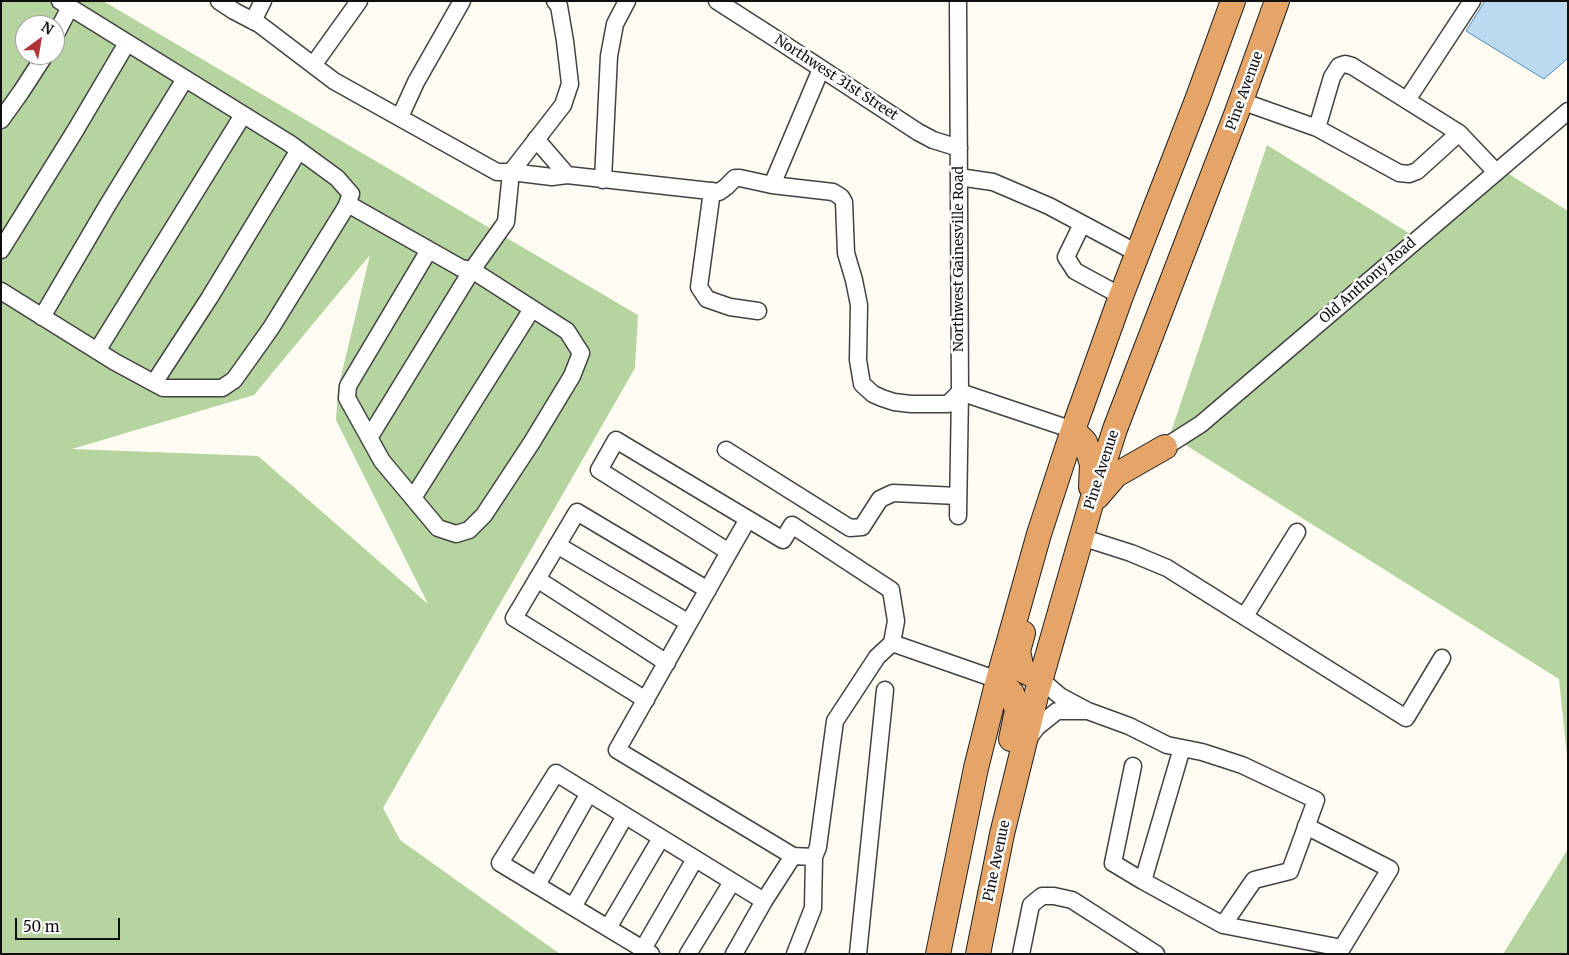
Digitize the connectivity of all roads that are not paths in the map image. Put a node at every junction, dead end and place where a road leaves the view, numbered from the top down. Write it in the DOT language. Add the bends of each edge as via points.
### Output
graph roads {
  1 [pos="220,1"];
  2 [pos="263,1"];
  3 [pos="359,1"];
  4 [pos="462,1"];
  5 [pos="556,1"];
  6 [pos="627,1"];
  7 [pos="717,1"];
  8 [pos="958,1"];
  9 [pos="1233,1"];
  10 [pos="1278,1"];
  11 [pos="1472,1"];
  12 [pos="65,4"];
  13 [pos="253,21"];
  14 [pos="126,43"];
  15 [pos="314,64"];
  16 [pos="39,65"];
  17 [pos="821,69"];
  18 [pos="185,80"];
  19 [pos="1241,100"];
  20 [pos="1407,100"];
  21 [pos="1568,111"];
  22 [pos="243,115"];
  23 [pos="400,116"];
  24 [pos="1,120"];
  25 [pos="1317,128"];
  26 [pos="1459,134"];
  27 [pos="536,139"];
  28 [pos="959,148"];
  29 [pos="299,150"];
  30 [pos="511,172"];
  31 [pos="1496,172"];
  32 [pos="567,175"];
  33 [pos="959,177"];
  34 [pos="603,180"];
  35 [pos="772,185"];
  36 [pos="712,191"];
  37 [pos="348,204"];
  38 [pos="1082,224"];
  39 [pos="1,250"];
  40 [pos="429,250"];
  41 [pos="1137,254"];
  42 [pos="472,270"];
  43 [pos="1,291"];
  44 [pos="1121,296"];
  45 [pos="532,309"];
  46 [pos="758,311"];
  47 [pos="42,317"];
  48 [pos="98,351"];
  49 [pos="154,383"];
  50 [pos="960,392"];
  51 [pos="1115,429"];
  52 [pos="1073,430"];
  53 [pos="369,438"];
  54 [pos="1165,447"];
  55 [pos="726,450"];
  56 [pos="958,496"];
  57 [pos="413,498"];
  58 [pos="1091,504"];
  59 [pos="958,516"];
  60 [pos="748,519"];
  61 [pos="1297,532"];
  62 [pos="1039,534"];
  63 [pos="1081,537"];
  64 [pos="557,545"];
  65 [pos="729,552"];
  66 [pos="537,579"];
  67 [pos="708,590"];
  68 [pos="1244,616"];
  69 [pos="689,623"];
  70 [pos="892,643"];
  71 [pos="1442,658"];
  72 [pos="667,663"];
  73 [pos="1040,679"];
  74 [pos="998,680"];
  75 [pos="885,690"];
  76 [pos="646,700"];
  77 [pos="1088,711"];
  78 [pos="1024,743"];
  79 [pos="1182,748"];
  80 [pos="1133,766"];
  81 [pos="589,794"];
  82 [pos="625,816"];
  83 [pos="1306,826"];
  84 [pos="661,838"];
  85 [pos="793,856"];
  86 [pos="814,857"];
  87 [pos="695,859"];
  88 [pos="1143,881"];
  89 [pos="732,882"];
  90 [pos="537,885"];
  91 [pos="764,901"];
  92 [pos="988,906"];
  93 [pos="573,907"];
  94 [pos="1223,925"];
  95 [pos="608,928"];
  96 [pos="647,951"];
  97 [pos="688,954"];
  98 [pos="734,954"];
  99 [pos="797,954"];
  100 [pos="858,954"];
  101 [pos="938,954"];
  102 [pos="978,954"];
  103 [pos="1021,954"];
  104 [pos="1156,954"];
  1 -- 13 [label="street"];
  2 -- 13 [label="street"];
  3 -- 15 [label="street"];
  4 -- 23 [label="street"];
  5 -- 27 [label="street" via="570,84 563,105"];
  6 -- 34 [label="street" via="615,24 609,56"];
  7 -- 17 [label="street, Northwest 31st Street"];
  8 -- 28 [label="street, Northwest Gainesville Road"];
  9 -- 41 [label="highway"];
  10 -- 19 [label="highway, Pine Avenue"];
  11 -- 20 [label="street"];
  12 -- 14 [label="street"];
  13 -- 15 [label="street"];
  14 -- 18 [label="street"];
  14 -- 39 [label="street"];
  15 -- 23 [label="street" via="334,81"];
  16 -- 24 [label="street"];
  17 -- 28 [label="street, Northwest 31st Street" via="918,132"];
  17 -- 35 [label="street"];
  18 -- 22 [label="street"];
  18 -- 47 [label="street"];
  19 -- 25 [label="street"];
  19 -- 51 [label="highway, Pine Avenue"];
  20 -- 25 [label="street" via="1345,64 1339,66 1332,77"];
  20 -- 26 [label="street"];
  21 -- 31 [label="street, Old Anthony Road"];
  22 -- 29 [label="street"];
  22 -- 48 [label="street"];
  23 -- 30 [label="street" via="497,172"];
  25 -- 26 [label="street" via="1391,169 1409,174 1417,171"];
  26 -- 31 [label="street"];
  27 -- 30 [label="street"];
  27 -- 32 [label="street"];
  28 -- 33 [label="street, Northwest Gainesville Road"];
  29 -- 37 [label="street" via="337,178 351,194"];
  29 -- 49 [label="street"];
  30 -- 32 [label="street" via="552,177"];
  30 -- 42 [label="street" via="506,222"];
  31 -- 54 [label="street, Old Anthony Road" via="1201,424"];
  32 -- 34 [label="street"];
  33 -- 38 [label="street" via="993,182"];
  33 -- 50 [label="street, Northwest Gainesville Road"];
  34 -- 36 [label="street"];
  35 -- 36 [label="street" via="735,178 722,190"];
  35 -- 50 [label="street" via="833,192 844,202 846,253 859,306 858,360 862,384 867,390 894,402 911,404 948,404"];
  36 -- 46 [label="street" via="699,287 707,299 730,308"];
  37 -- 40 [label="street"];
  37 -- 49 [label="street" via="272,328 234,380 222,388 163,388"];
  38 -- 41 [label="street"];
  38 -- 44 [label="street" via="1066,257 1076,271"];
  40 -- 42 [label="street" via="461,268"];
  40 -- 53 [label="street" via="348,386 347,398"];
  41 -- 44 [label="highway"];
  42 -- 45 [label="street"];
  42 -- 53 [label="street"];
  43 -- 47 [label="street"];
  44 -- 52 [label="highway"];
  45 -- 57 [label="street"];
  45 -- 57 [label="street" via="567,331 581,354 572,376 532,442 484,515 469,530 456,534 438,528"];
  47 -- 48 [label="street"];
  48 -- 49 [label="street"];
  50 -- 52 [label="street"];
  50 -- 56 [label="street, Northwest Gainesville Road"];
  51 -- 54 [label="highway" via="1138,448"];
  51 -- 58 [label="highway, Pine Avenue"];
  52 -- 58 [label="highway" via="1084,442 1092,464"];
  52 -- 62 [label="highway"];
  53 -- 57 [label="street" via="382,461"];
  54 -- 58 [label="highway" via="1116,475"];
  55 -- 56 [label="street" via="850,528 862,527 880,499 893,493"];
  56 -- 59 [label="street, Northwest Gainesville Road"];
  58 -- 63 [label="highway, Pine Avenue"];
  60 -- 65 [label="street"];
  60 -- 65 [label="street" via="616,440 599,470"];
  60 -- 70 [label="street" via="783,540 792,525 891,590 896,621"];
  61 -- 68 [label="street"];
  62 -- 73 [label="highway" via="1046,544 1046,559 1018,651 1022,670"];
  62 -- 74 [label="highway"];
  63 -- 68 [label="street" via="1166,568"];
  63 -- 73 [label="highway, Pine Avenue"];
  64 -- 66 [label="street"];
  64 -- 67 [label="street" via="577,512"];
  64 -- 69 [label="street"];
  65 -- 67 [label="street"];
  66 -- 72 [label="street"];
  66 -- 76 [label="street" via="514,618"];
  67 -- 69 [label="street"];
  68 -- 71 [label="street" via="1406,718"];
  69 -- 72 [label="street"];
  70 -- 74 [label="street"];
  70 -- 86 [label="street" via="877,656 834,721 818,847"];
  72 -- 76 [label="street"];
  73 -- 77 [label="street" via="1060,696"];
  73 -- 78 [label="highway, Pine Avenue"];
  74 -- 92 [label="highway" via="1012,693 1017,711 981,872"];
  74 -- 101 [label="highway" via="959,844"];
  75 -- 100 [label="street"];
  76 -- 85 [label="street" via="618,750"];
  77 -- 78 [label="street" via="1058,711 1037,727"];
  77 -- 79 [label="street" via="1167,745"];
  78 -- 92 [label="highway, Pine Avenue"];
  79 -- 83 [label="street" via="1242,765 1316,800"];
  79 -- 88 [label="street"];
  80 -- 88 [label="street" via="1113,863"];
  81 -- 82 [label="street"];
  81 -- 90 [label="street"];
  81 -- 90 [label="street" via="556,773 500,863"];
  82 -- 84 [label="street"];
  82 -- 93 [label="street"];
  83 -- 94 [label="street" via="1290,871 1254,880"];
  83 -- 94 [label="street" via="1390,870 1342,948"];
  84 -- 87 [label="street"];
  84 -- 95 [label="street"];
  85 -- 86 [label="street"];
  85 -- 91 [label="street"];
  86 -- 99 [label="street" via="813,908"];
  87 -- 89 [label="street"];
  87 -- 96 [label="street"];
  88 -- 94 [label="street"];
  89 -- 91 [label="street"];
  89 -- 97 [label="street"];
  90 -- 93 [label="street"];
  91 -- 98 [label="street"];
  92 -- 102 [label="highway, Pine Avenue"];
  93 -- 95 [label="street"];
  95 -- 96 [label="street"];
  103 -- 104 [label="street" via="1031,906 1042,896 1072,900"];
}
